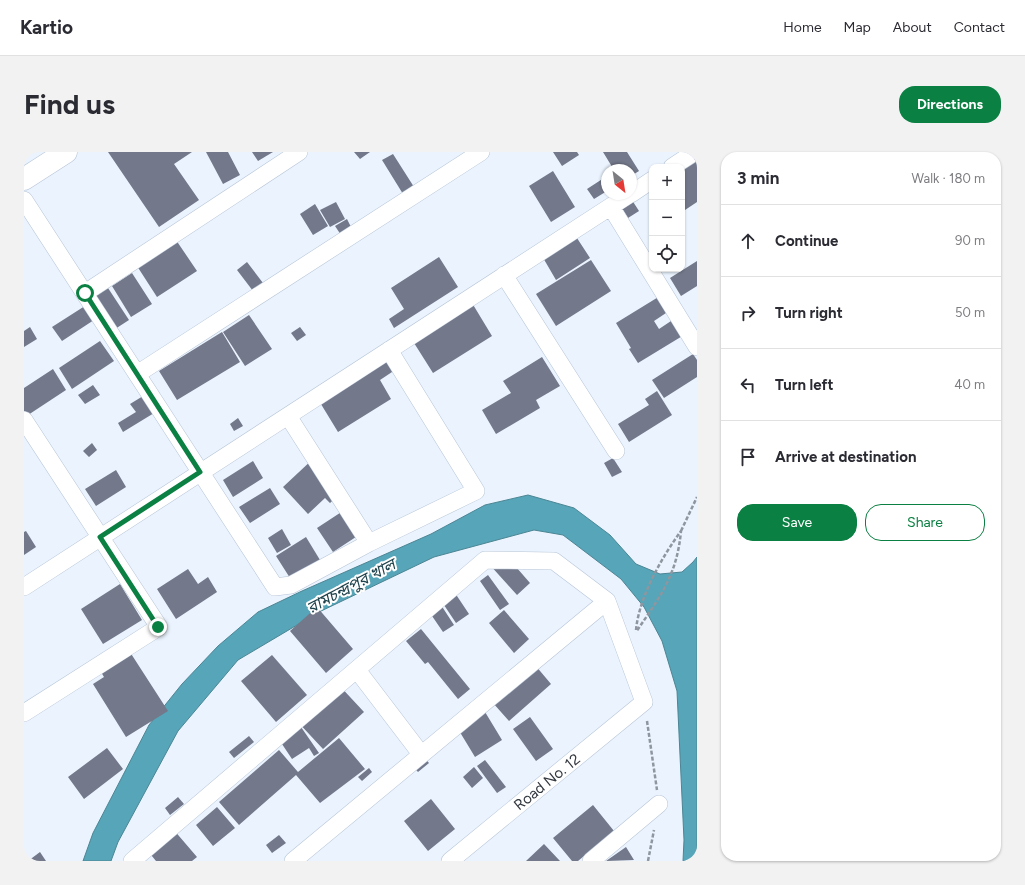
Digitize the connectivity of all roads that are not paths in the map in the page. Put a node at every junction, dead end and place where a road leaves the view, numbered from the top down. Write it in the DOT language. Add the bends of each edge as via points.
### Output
graph roads {
  1 [pos="66,152"];
  2 [pos="300,152"];
  3 [pos="481,152"];
  4 [pos="695,152"];
  5 [pos="677,164"];
  6 [pos="24,180"];
  7 [pos="649,182"];
  8 [pos="637,190"];
  9 [pos="24,200"];
  10 [pos="622,200"];
  11 [pos="611,207"];
  12 [pos="504,276"];
  13 [pos="85,293"];
  14 [pos="697,347"];
  15 [pos="389,350"];
  16 [pos="137,374"];
  17 [pos="288,416"];
  18 [pos="24,420"];
  19 [pos="616,451"];
  20 [pos="200,472"];
  21 [pos="100,537"];
  22 [pos="369,543"];
  23 [pos="24,586"];
  24 [pos="607,601"];
  25 [pos="357,670"];
  26 [pos="24,713"];
  27 [pos="421,754"];
  28 [pos="659,804"];
  29 [pos="132,861"];
  30 [pos="293,861"];
  31 [pos="450,861"];
  32 [pos="591,861"];
  1 -- 6 [label="street"];
  2 -- 13 [label="street"];
  3 -- 16 [label="street"];
  4 -- 5 [label="street"];
  7 -- 8 [label="street"];
  9 -- 13 [label="street"];
  10 -- 11 [label="street"];
  11 -- 12 [label="street"];
  11 -- 14 [label="street"];
  12 -- 15 [label="street"];
  12 -- 19 [label="street"];
  13 -- 16 [label="street"];
  15 -- 17 [label="street"];
  15 -- 22 [label="street" via="476,490"];
  16 -- 20 [label="street"];
  17 -- 20 [label="street"];
  17 -- 22 [label="street"];
  18 -- 21 [label="street"];
  20 -- 21 [label="street"];
  20 -- 22 [label="street" via="275,587 291,585"];
  21 -- 23 [label="street"];
  21 -- 26 [label="street" via="158,627"];
  24 -- 25 [label="street" via="554,561 485,560"];
  24 -- 27 [label="street"];
  24 -- 31 [label="street, Road No. 12" via="644,702"];
  25 -- 27 [label="street"];
  25 -- 29 [label="street"];
  27 -- 30 [label="street"];
  28 -- 32 [label="street"];
}
